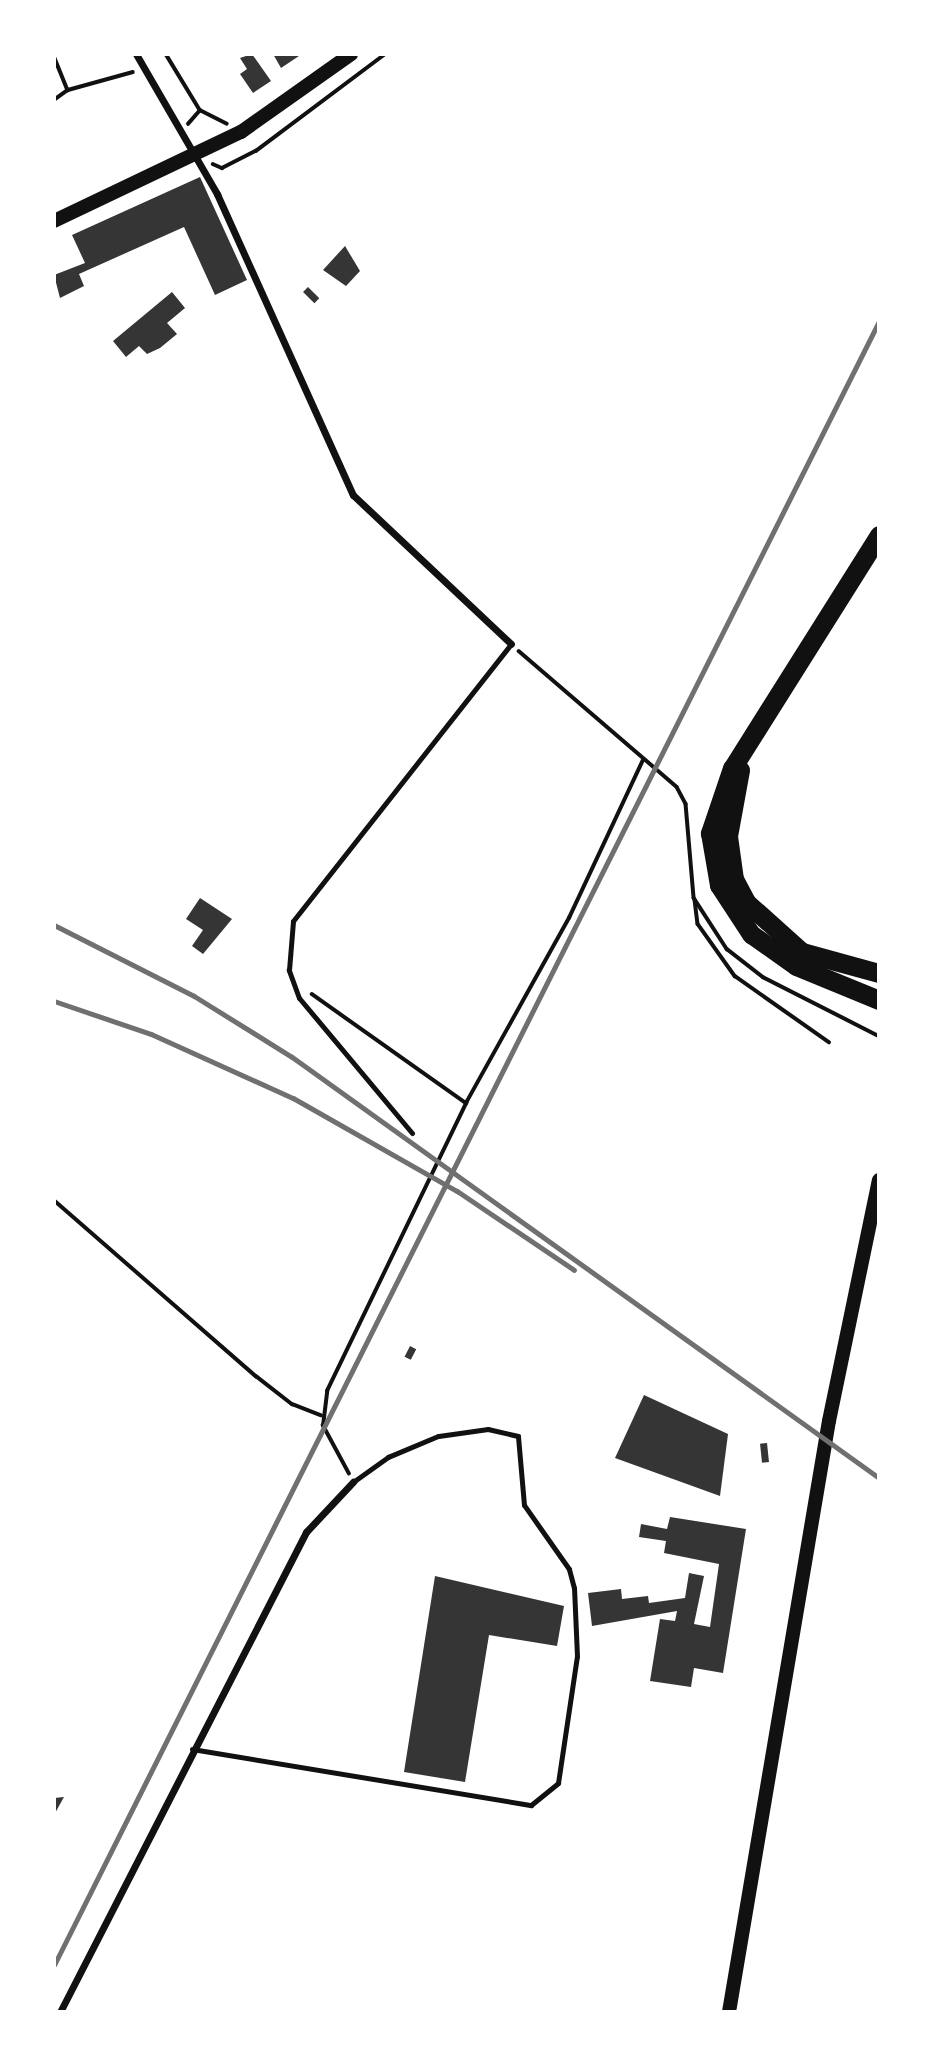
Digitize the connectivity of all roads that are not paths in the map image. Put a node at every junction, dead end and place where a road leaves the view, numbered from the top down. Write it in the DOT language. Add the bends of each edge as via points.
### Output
graph roads {
  1 [pos="136,54"];
  2 [pos="344,56"];
  3 [pos="196,155"];
  4 [pos="54,221"];
  5 [pos="879,535"];
  6 [pos="511,644"];
  7 [pos="749,746"];
  8 [pos="879,955"];
  9 [pos="870,970"];
  10 [pos="879,1000"];
  11 [pos="412,1133"];
  12 [pos="879,1180"];
  13 [pos="353,1482"];
  14 [pos="192,1749"];
  15 [pos="60,2012"];
  16 [pos="729,2012"];
  1 -- 3 [label="street"];
  2 -- 3 [label="main road" via="241,132"];
  3 -- 4 [label="main road"];
  3 -- 6 [label="street" via="353,495"];
  5 -- 7 [label="highway"];
  6 -- 11 [label="lane" via="307,896 293,921 291,973 310,1016"];
  7 -- 9 [label="highway" via="728,836 734,879 746,902 780,940 802,953"];
  7 -- 10 [label="highway" via="714,810 710,855 732,911 770,951"];
  8 -- 9 [label="highway"];
  12 -- 16 [label="main road" via="829,1421"];
  13 -- 14 [label="street" via="306,1532"];
  13 -- 14 [label="lane" via="438,1436 488,1429 518,1436 524,1505 569,1569 574,1588 577,1656 558,1783 531,1804"];
  14 -- 15 [label="street"];
}
